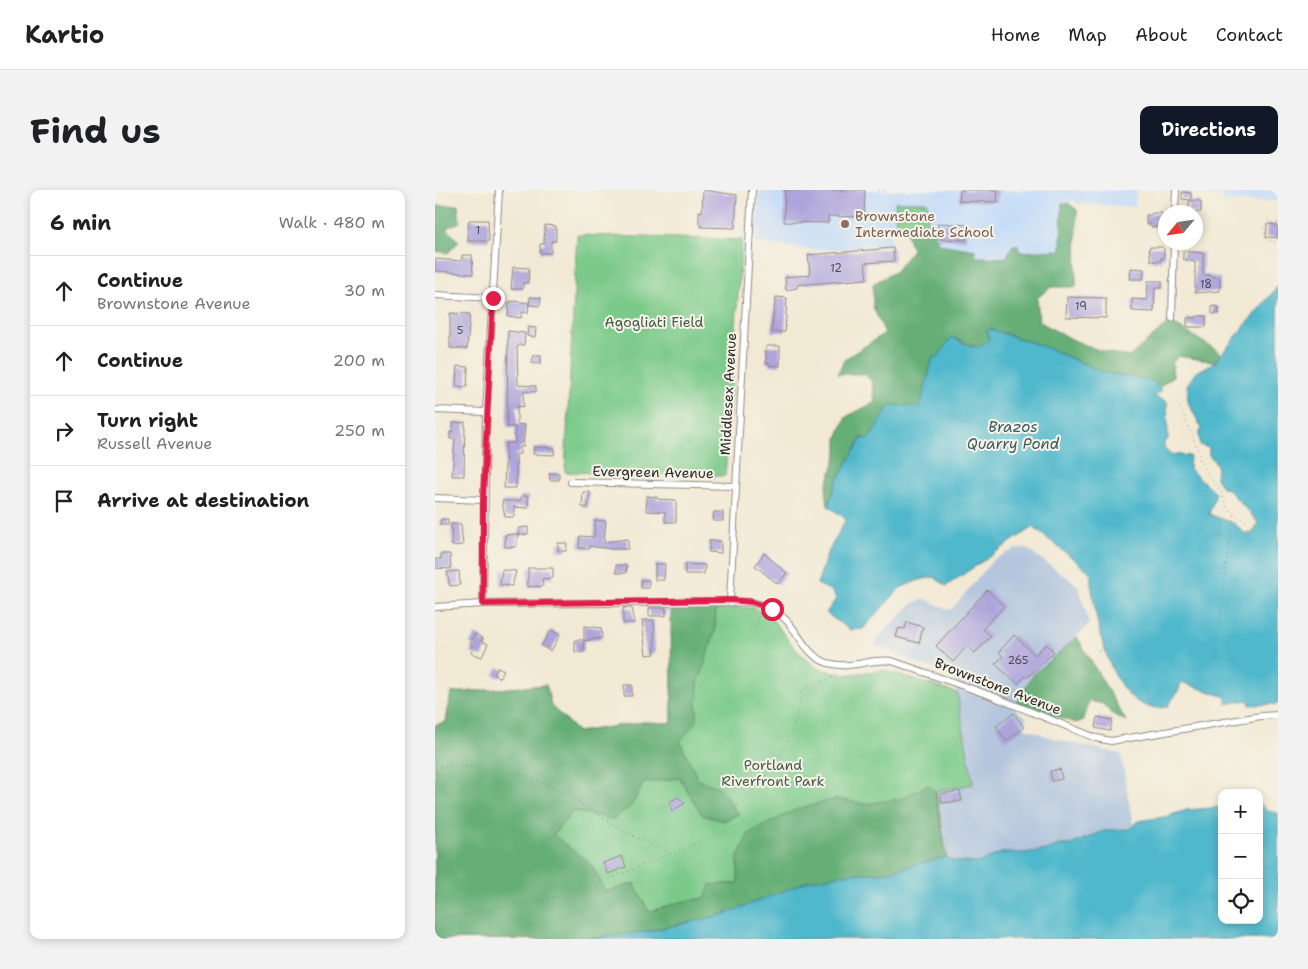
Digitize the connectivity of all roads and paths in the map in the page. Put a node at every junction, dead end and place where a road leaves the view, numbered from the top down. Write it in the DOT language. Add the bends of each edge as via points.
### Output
graph roads {
  1 [pos="499,190"];
  2 [pos="752,190"];
  3 [pos="874,190"];
  4 [pos="1176,190"];
  5 [pos="889,191"];
  6 [pos="1175,205"];
  7 [pos="1278,223"];
  8 [pos="1278,243"];
  9 [pos="1174,250"];
  10 [pos="435,295"];
  11 [pos="493,298"];
  12 [pos="1172,318"];
  13 [pos="1178,403"];
  14 [pos="435,410"];
  15 [pos="487,412"];
  16 [pos="571,482"];
  17 [pos="1206,483"];
  18 [pos="735,486"];
  19 [pos="1205,496"];
  20 [pos="435,498"];
  21 [pos="483,500"];
  22 [pos="1234,514"];
  23 [pos="1224,520"];
  24 [pos="1218,537"];
  25 [pos="1229,543"];
  26 [pos="1233,543"];
  27 [pos="1278,546"];
  28 [pos="1224,596"];
  29 [pos="1228,596"];
  30 [pos="731,600"];
  31 [pos="483,604"];
  32 [pos="435,607"];
  33 [pos="763,614"];
  34 [pos="750,628"];
  35 [pos="1108,636"];
  36 [pos="1219,642"];
  37 [pos="1223,642"];
  38 [pos="1136,646"];
  39 [pos="1210,646"];
  40 [pos="1218,647"];
  41 [pos="1111,650"];
  42 [pos="1097,651"];
  43 [pos="1237,662"];
  44 [pos="837,672"];
  45 [pos="1146,689"];
  46 [pos="1150,706"];
  47 [pos="1278,715"];
  48 [pos="435,767"];
  49 [pos="671,854"];
  50 [pos="435,920"];
  1 -- 11 [label="street"];
  2 -- 18 [label="street, Middlesex Avenue"];
  3 -- 5 [label="path"];
  4 -- 6 [label="street"];
  7 -- 8 [label="path" via="1272,224 1268,220 1264,226 1266,239"];
  9 -- 12 [label="street"];
  10 -- 11 [label="street"];
  11 -- 15 [label="street"];
  13 -- 22 [label="path" via="1205,470 1221,491 1227,508"];
  14 -- 15 [label="street"];
  15 -- 21 [label="street"];
  16 -- 18 [label="street, Evergreen Avenue"];
  17 -- 19 [label="path"];
  18 -- 30 [label="street, Middlesex Avenue"];
  20 -- 21 [label="street"];
  21 -- 31 [label="street"];
  22 -- 25 [label="path"];
  22 -- 27 [label="path"];
  23 -- 24 [label="path" via="1220,537 1225,538"];
  25 -- 26 [label="path"];
  25 -- 28 [label="path"];
  28 -- 29 [label="path"];
  28 -- 36 [label="path"];
  30 -- 31 [label="street, Brownstone Avenue"];
  30 -- 47 [label="street, Brownstone Avenue" via="752,602 777,612 787,620 809,651 823,661 847,666 893,661 1103,740"];
  31 -- 32 [label="street, Brownstone Avenue"];
  33 -- 34 [label="path" via="758,617 758,624"];
  35 -- 41 [label="path"];
  36 -- 37 [label="path"];
  36 -- 40 [label="path"];
  38 -- 41 [label="path"];
  39 -- 40 [label="path"];
  40 -- 43 [label="path" via="1216,660"];
  41 -- 42 [label="path"];
  44 -- 49 [label="path" via="832,678 809,686 801,693 796,721 783,752 755,791 735,809 745,822"];
  45 -- 46 [label="path"];
  48 -- 49 [label="path" via="473,766 527,775 582,804 627,833"];
  49 -- 50 [label="path" via="573,894"];
}
